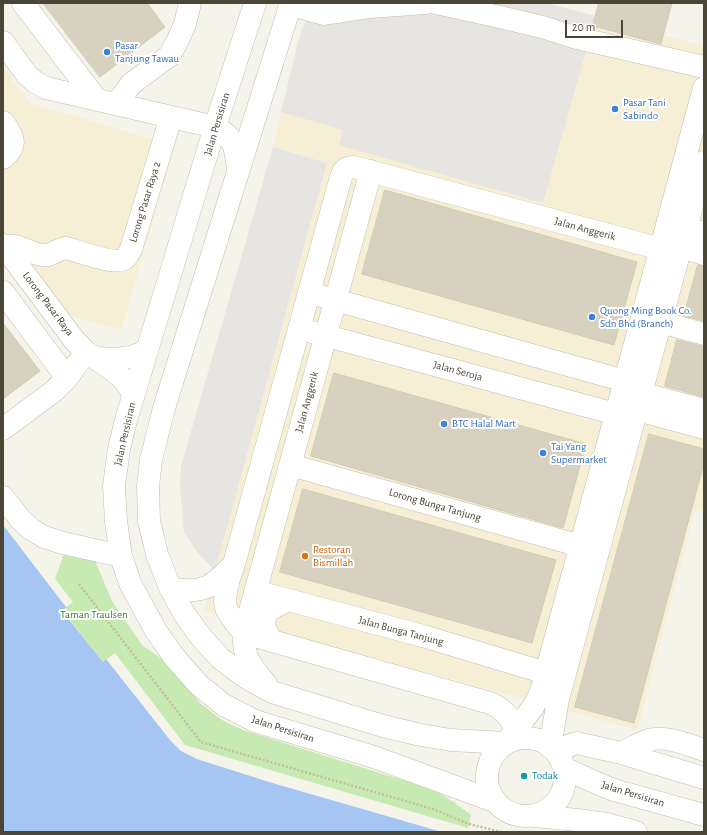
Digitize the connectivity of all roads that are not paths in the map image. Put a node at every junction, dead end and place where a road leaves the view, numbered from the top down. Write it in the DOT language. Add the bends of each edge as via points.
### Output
graph roads {
  1 [pos="23,3"];
  2 [pos="190,3"];
  3 [pos="255,3"];
  4 [pos="425,3"];
  5 [pos="436,3"];
  6 [pos="291,4"];
  7 [pos="3,42"];
  8 [pos="69,63"];
  9 [pos="704,67"];
  10 [pos="704,88"];
  11 [pos="55,90"];
  12 [pos="107,102"];
  13 [pos="172,117"];
  14 [pos="3,122"];
  15 [pos="215,127"];
  16 [pos="3,158"];
  17 [pos="704,162"];
  18 [pos="238,171"];
  19 [pos="371,171"];
  20 [pos="683,239"];
  21 [pos="4,246"];
  22 [pos="704,254"];
  23 [pos="3,292"];
  24 [pos="309,293"];
  25 [pos="335,300"];
  26 [pos="660,322"];
  27 [pos="299,328"];
  28 [pos="704,334"];
  29 [pos="325,336"];
  30 [pos="147,351"];
  31 [pos="92,355"];
  32 [pos="592,371"];
  33 [pos="67,378"];
  34 [pos="134,394"];
  35 [pos="630,399"];
  36 [pos="586,405"];
  37 [pos="704,410"];
  38 [pos="704,428"];
  39 [pos="3,429"];
  40 [pos="290,465"];
  41 [pos="3,497"];
  42 [pos="580,546"];
  43 [pos="121,556"];
  44 [pos="234,564"];
  45 [pos="170,588"];
  46 [pos="255,591"];
  47 [pos="290,600"];
  48 [pos="244,633"];
  49 [pos="272,641"];
  50 [pos="546,673"];
  51 [pos="272,692"];
  52 [pos="512,736"];
  53 [pos="704,750"];
  54 [pos="621,753"];
  55 [pos="557,756"];
  56 [pos="704,778"];
  57 [pos="494,800"];
  58 [pos="534,816"];
  59 [pos="704,816"];
  60 [pos="636,832"];
  1 -- 8 [label="street"];
  2 -- 12 [label="street" via="185,24 169,56"];
  3 -- 15 [label="street, Jalan Persisiran"];
  4 -- 6 [label="street" via="324,14"];
  5 -- 9 [label="street"];
  6 -- 18 [label="street"];
  7 -- 11 [label="street" via="27,75 46,88"];
  8 -- 11 [label="street"];
  8 -- 12 [label="street"];
  10 -- 20 [label="street"];
  11 -- 12 [label="street"];
  12 -- 13 [label="street"];
  13 -- 15 [label="street"];
  13 -- 21 [label="street, Lorong Pasar Raya 2" via="131,249 124,259 109,260 66,248 44,256 14,246"];
  14 -- 16 [label="street" via="13,140 11,150"];
  15 -- 18 [label="street" via="232,140"];
  15 -- 30 [label="street, Jalan Persisiran"];
  17 -- 20 [label="street"];
  18 -- 45 [label="street" via="164,408 151,460 148,486 149,521 157,554"];
  19 -- 20 [label="street, Jalan Anggerik"];
  19 -- 24 [label="street, Jalan Anggerik" via="350,167 342,172"];
  19 -- 25 [label="street, Jalan Anggerik"];
  20 -- 22 [label="street, Jalan Anggerik"];
  20 -- 26 [label="street"];
  20 -- 35 [label="street"];
  21 -- 31 [label="street, Lorong Pasar Raya" via="75,341"];
  23 -- 33 [label="street"];
  24 -- 25 [label="street"];
  24 -- 27 [label="street, Jalan Anggerik"];
  25 -- 29 [label="street, Jalan Anggerik"];
  25 -- 32 [label="street"];
  26 -- 28 [label="street"];
  26 -- 35 [label="street"];
  27 -- 29 [label="street, Jalan Seroja"];
  27 -- 44 [label="street, Jalan Anggerik"];
  29 -- 36 [label="street, Jalan Seroja"];
  29 -- 40 [label="street, Jalan Anggerik"];
  30 -- 31 [label="street" via="116,359"];
  30 -- 34 [label="street, Jalan Persisiran"];
  31 -- 33 [label="street"];
  31 -- 34 [label="street, Lorong Pasar Raya" via="123,379"];
  32 -- 35 [label="street"];
  32 -- 36 [label="street" via="599,379 599,383 595,399"];
  33 -- 39 [label="street" via="54,391"];
  34 -- 43 [label="street, Jalan Persisiran" via="119,449 114,486"];
  35 -- 36 [label="street, Jalan Seroja"];
  35 -- 37 [label="street"];
  35 -- 38 [label="street"];
  35 -- 42 [label="street"];
  35 -- 55 [label="street" via="558,699"];
  40 -- 42 [label="street, Lorong Bunga Tanjung"];
  40 -- 46 [label="street, Jalan Anggerik"];
  41 -- 43 [label="street" via="21,520 44,537"];
  42 -- 50 [label="street"];
  43 -- 57 [label="street, Jalan Persisiran" via="130,583 156,631 175,658 199,684 224,705 255,721 374,757"];
  44 -- 45 [label="street" via="211,585 198,590"];
  44 -- 48 [label="street, Jalan Anggerik" via="224,604"];
  45 -- 51 [label="street" via="185,615 220,658 245,677"];
  46 -- 47 [label="street, Jalan Bunga Tanjung"];
  46 -- 48 [label="street, Jalan Anggerik"];
  47 -- 49 [label="street" via="271,608 267,613 265,627"];
  47 -- 50 [label="street, Jalan Bunga Tanjung"];
  48 -- 49 [label="street"];
  48 -- 51 [label="street, Jalan Anggerik" via="243,643 249,661"];
  49 -- 52 [label="street" via="490,703 504,711"];
  50 -- 52 [label="street" via="538,698"];
  51 -- 52 [label="street" via="421,735 451,740"];
  52 -- 55 [label="street" via="517,739 540,741"];
  52 -- 57 [label="street" via="496,751 489,762 486,776 488,789"];
  53 -- 54 [label="street" via="663,739 650,740"];
  54 -- 55 [label="street" via="577,743 570,745"];
  54 -- 56 [label="street"];
  55 -- 58 [label="street" via="565,781 562,793 546,812"];
  55 -- 59 [label="street, Jalan Persisiran" via="599,784"];
  57 -- 58 [label="street" via="502,809 512,814"];
  58 -- 60 [label="street" via="607,824"];
}
